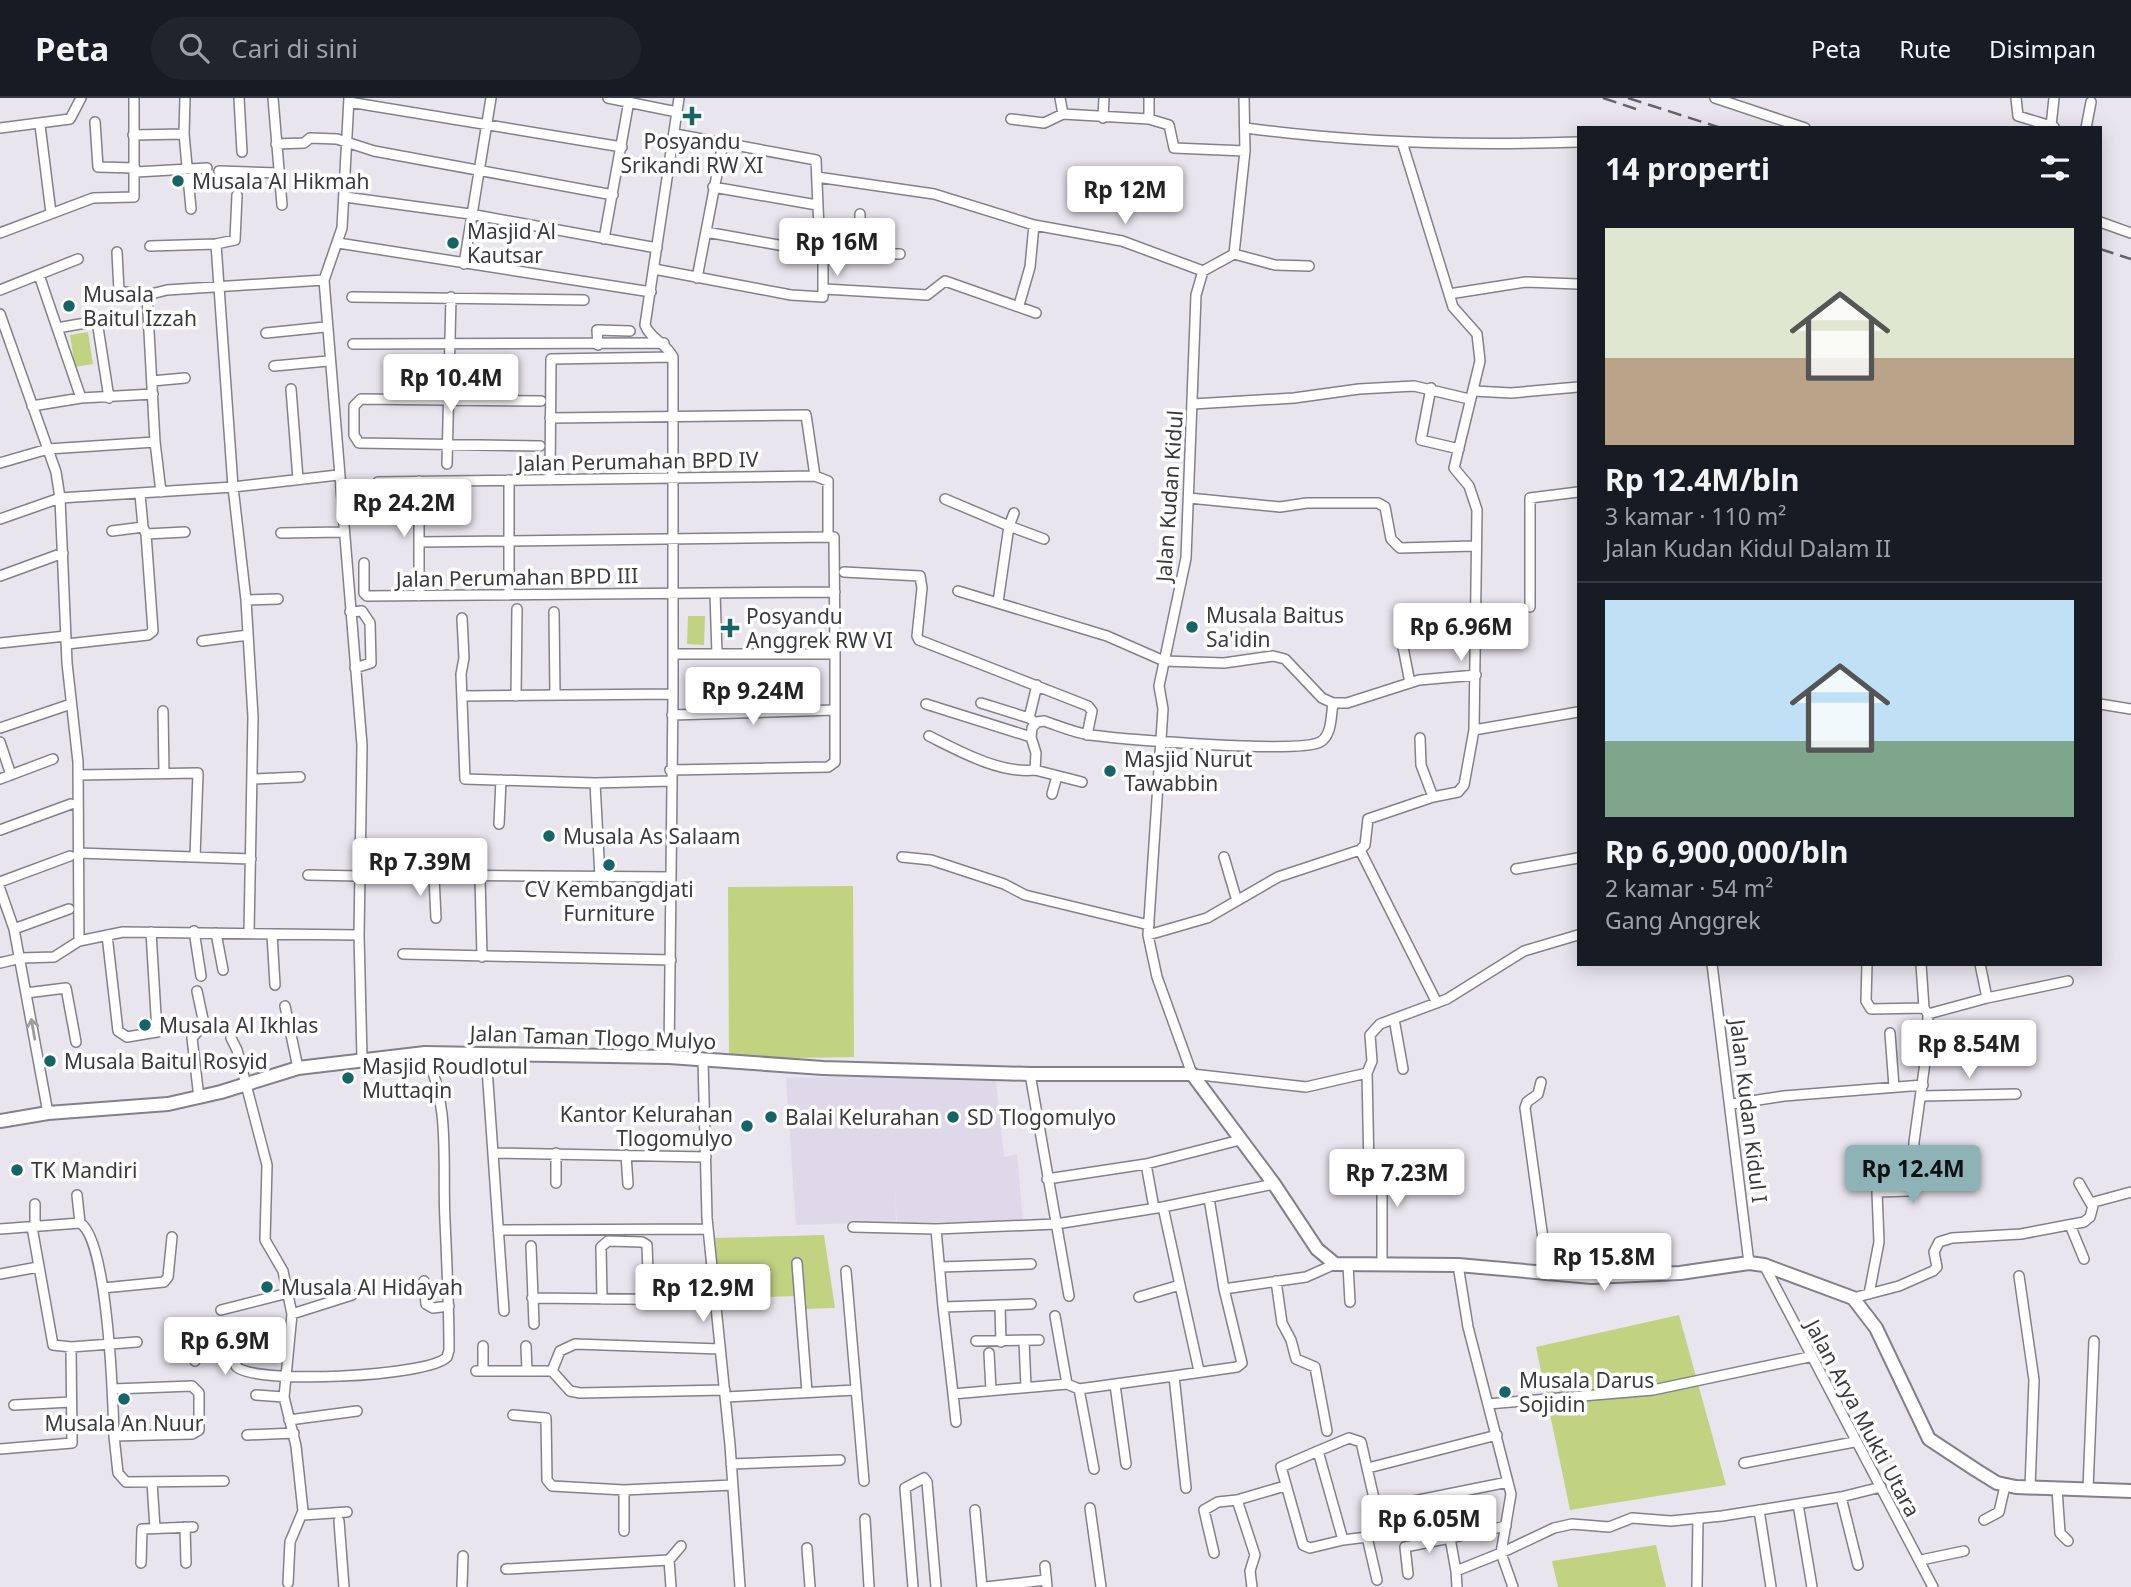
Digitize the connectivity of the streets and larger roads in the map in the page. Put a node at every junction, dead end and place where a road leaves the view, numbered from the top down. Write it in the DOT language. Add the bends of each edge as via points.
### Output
graph roads {
  1 [pos="81,98"];
  2 [pos="134,98"];
  3 [pos="185,98"];
  4 [pos="239,98"];
  5 [pos="273,98"];
  6 [pos="491,98"];
  7 [pos="608,98"];
  8 [pos="679,98"];
  9 [pos="1060,98"];
  10 [pos="1104,98"];
  11 [pos="1149,98"];
  12 [pos="1244,98"];
  13 [pos="1715,98"];
  14 [pos="2016,98"];
  15 [pos="2054,98"];
  16 [pos="349,100"];
  17 [pos="630,100"];
  18 [pos="649,101"];
  19 [pos="2091,102"];
  20 [pos="677,111"];
  21 [pos="1063,114"];
  22 [pos="1103,118"];
  23 [pos="1011,119"];
  24 [pos="1149,119"];
  25 [pos="95,122"];
  26 [pos="486,123"];
  27 [pos="40,125"];
  28 [pos="1799,126"];
  29 [pos="2050,126"];
  30 [pos="2053,126"];
  31 [pos="2086,126"];
  32 [pos="0,128"];
  33 [pos="1246,128"];
  34 [pos="184,134"];
  35 [pos="675,134"];
  36 [pos="134,135"];
  37 [pos="346,141"];
  38 [pos="1402,142"];
  39 [pos="1577,142"];
  40 [pos="723,143"];
  41 [pos="276,144"];
  42 [pos="622,147"];
  43 [pos="1245,151"];
  44 [pos="242,152"];
  45 [pos="207,168"];
  46 [pos="135,170"];
  47 [pos="187,170"];
  48 [pos="477,170"];
  49 [pos="219,171"];
  50 [pos="279,173"];
  51 [pos="817,177"];
  52 [pos="713,187"];
  53 [pos="237,195"];
  54 [pos="613,195"];
  55 [pos="345,197"];
  56 [pos="282,205"];
  57 [pos="817,205"];
  58 [pos="191,209"];
  59 [pos="51,213"];
  60 [pos="470,214"];
  61 [pos="860,214"];
  62 [pos="2102,223"];
  63 [pos="1034,225"];
  64 [pos="706,232"];
  65 [pos="0,233"];
  66 [pos="2131,233"];
  67 [pos="604,239"];
  68 [pos="338,243"];
  69 [pos="216,244"];
  70 [pos="150,246"];
  71 [pos="657,248"];
  72 [pos="117,252"];
  73 [pos="822,252"];
  74 [pos="860,254"];
  75 [pos="900,254"];
  76 [pos="1234,254"];
  77 [pos="78,259"];
  78 [pos="464,264"];
  79 [pos="1310,266"];
  80 [pos="654,270"];
  81 [pos="1203,271"];
  82 [pos="39,275"];
  83 [pos="697,278"];
  84 [pos="324,280"];
  85 [pos="1577,284"];
  86 [pos="219,288"];
  87 [pos="0,290"];
  88 [pos="651,292"];
  89 [pos="824,293"];
  90 [pos="1449,294"];
  91 [pos="147,295"];
  92 [pos="352,297"];
  93 [pos="451,297"];
  94 [pos="584,300"];
  95 [pos="1019,305"];
  96 [pos="1036,313"];
  97 [pos="0,314"];
  98 [pos="325,327"];
  99 [pos="57,328"];
  100 [pos="630,331"];
  101 [pos="266,333"];
  102 [pos="664,343"];
  103 [pos="353,344"];
  104 [pos="450,344"];
  105 [pos="598,345"];
  106 [pos="673,357"];
  107 [pos="328,361"];
  108 [pos="274,366"];
  109 [pos="185,379"];
  110 [pos="152,381"];
  111 [pos="1577,387"];
  112 [pos="1431,388"];
  113 [pos="291,389"];
  114 [pos="153,394"];
  115 [pos="1471,395"];
  116 [pos="81,398"];
  117 [pos="109,398"];
  118 [pos="448,399"];
  119 [pos="541,401"];
  120 [pos="1193,404"];
  121 [pos="32,406"];
  122 [pos="674,417"];
  123 [pos="550,418"];
  124 [pos="155,442"];
  125 [pos="447,444"];
  126 [pos="540,446"];
  127 [pos="48,449"];
  128 [pos="1459,449"];
  129 [pos="0,463"];
  130 [pos="447,464"];
  131 [pos="338,475"];
  132 [pos="815,476"];
  133 [pos="672,478"];
  134 [pos="298,479"];
  135 [pos="509,480"];
  136 [pos="550,480"];
  137 [pos="419,481"];
  138 [pos="378,482"];
  139 [pos="233,487"];
  140 [pos="161,492"];
  141 [pos="1577,492"];
  142 [pos="140,494"];
  143 [pos="60,498"];
  144 [pos="1189,498"];
  145 [pos="945,499"];
  146 [pos="1014,513"];
  147 [pos="0,519"];
  148 [pos="1009,526"];
  149 [pos="111,531"];
  150 [pos="144,531"];
  151 [pos="185,532"];
  152 [pos="343,532"];
  153 [pos="281,533"];
  154 [pos="828,537"];
  155 [pos="672,539"];
  156 [pos="1044,539"];
  157 [pos="509,541"];
  158 [pos="419,542"];
  159 [pos="1474,546"];
  160 [pos="63,552"];
  161 [pos="364,563"];
  162 [pos="844,572"];
  163 [pos="0,576"];
  164 [pos="835,592"];
  165 [pos="958,592"];
  166 [pos="673,593"];
  167 [pos="715,593"];
  168 [pos="509,595"];
  169 [pos="419,596"];
  170 [pos="278,599"];
  171 [pos="246,600"];
  172 [pos="998,602"];
  173 [pos="1530,607"];
  174 [pos="517,609"];
  175 [pos="354,611"];
  176 [pos="554,612"];
  177 [pos="462,618"];
  178 [pos="248,635"];
  179 [pos="1401,637"];
  180 [pos="67,640"];
  181 [pos="202,641"];
  182 [pos="0,643"];
  183 [pos="673,654"];
  184 [pos="718,654"];
  185 [pos="835,656"];
  186 [pos="1164,662"];
  187 [pos="360,667"];
  188 [pos="1476,675"];
  189 [pos="1410,683"];
  190 [pos="1037,685"];
  191 [pos="673,694"];
  192 [pos="555,695"];
  193 [pos="463,696"];
  194 [pos="516,696"];
  195 [pos="981,703"];
  196 [pos="1333,703"];
  197 [pos="71,704"];
  198 [pos="926,704"];
  199 [pos="2102,704"];
  200 [pos="2131,709"];
  201 [pos="834,710"];
  202 [pos="163,711"];
  203 [pos="1577,712"];
  204 [pos="672,715"];
  205 [pos="1033,720"];
  206 [pos="0,728"];
  207 [pos="1474,730"];
  208 [pos="1087,735"];
  209 [pos="929,736"];
  210 [pos="1031,737"];
  211 [pos="1420,738"];
  212 [pos="0,742"];
  213 [pos="1161,743"];
  214 [pos="53,758"];
  215 [pos="670,770"];
  216 [pos="1034,770"];
  217 [pos="164,772"];
  218 [pos="11,775"];
  219 [pos="78,775"];
  220 [pos="1057,776"];
  221 [pos="299,777"];
  222 [pos="0,779"];
  223 [pos="252,779"];
  224 [pos="501,780"];
  225 [pos="671,781"];
  226 [pos="1082,782"];
  227 [pos="595,783"];
  228 [pos="1052,794"];
  229 [pos="1433,797"];
  230 [pos="71,804"];
  231 [pos="499,824"];
  232 [pos="0,830"];
  233 [pos="1360,850"];
  234 [pos="74,854"];
  235 [pos="195,856"];
  236 [pos="902,857"];
  237 [pos="1224,857"];
  238 [pos="1577,858"];
  239 [pos="251,859"];
  240 [pos="1516,869"];
  241 [pos="308,875"];
  242 [pos="402,875"];
  243 [pos="359,876"];
  244 [pos="433,877"];
  245 [pos="480,877"];
  246 [pos="600,877"];
  247 [pos="670,877"];
  248 [pos="0,882"];
  249 [pos="0,889"];
  250 [pos="1237,901"];
  251 [pos="69,909"];
  252 [pos="436,918"];
  253 [pos="14,929"];
  254 [pos="1148,930"];
  255 [pos="194,931"];
  256 [pos="151,932"];
  257 [pos="216,933"];
  258 [pos="249,933"];
  259 [pos="272,934"];
  260 [pos="359,934"];
  261 [pos="107,935"];
  262 [pos="1577,936"];
  263 [pos="79,942"];
  264 [pos="403,954"];
  265 [pos="482,957"];
  266 [pos="21,958"];
  267 [pos="671,960"];
  268 [pos="0,963"];
  269 [pos="1712,966"];
  270 [pos="1867,966"];
  271 [pos="1921,966"];
  272 [pos="1980,966"];
  273 [pos="223,970"];
  274 [pos="201,976"];
  275 [pos="2068,981"];
  276 [pos="275,985"];
  277 [pos="197,991"];
  278 [pos="26,993"];
  279 [pos="1987,998"];
  280 [pos="1437,1003"];
  281 [pos="285,1006"];
  282 [pos="1926,1011"];
  283 [pos="1394,1019"];
  284 [pos="1890,1033"];
  285 [pos="231,1038"];
  286 [pos="76,1041"];
  287 [pos="425,1053"];
  288 [pos="486,1054"];
  289 [pos="669,1056"];
  290 [pos="362,1058"];
  291 [pos="703,1059"];
  292 [pos="298,1068"];
  293 [pos="1403,1069"];
  294 [pos="1367,1073"];
  295 [pos="1030,1074"];
  296 [pos="1192,1074"];
  297 [pos="1541,1082"];
  298 [pos="245,1085"];
  299 [pos="1923,1085"];
  300 [pos="1894,1087"];
  301 [pos="2016,1094"];
  302 [pos="1922,1096"];
  303 [pos="199,1098"];
  304 [pos="1732,1104"];
  305 [pos="48,1113"];
  306 [pos="0,1121"];
  307 [pos="1240,1140"];
  308 [pos="493,1153"];
  309 [pos="555,1153"];
  310 [pos="626,1154"];
  311 [pos="706,1157"];
  312 [pos="1146,1164"];
  313 [pos="1047,1179"];
  314 [pos="2079,1182"];
  315 [pos="556,1183"];
  316 [pos="628,1184"];
  317 [pos="1274,1184"];
  318 [pos="2131,1192"];
  319 [pos="77,1195"];
  320 [pos="1209,1198"];
  321 [pos="35,1204"];
  322 [pos="2091,1204"];
  323 [pos="1158,1208"];
  324 [pos="80,1223"];
  325 [pos="1056,1224"];
  326 [pos="2070,1224"];
  327 [pos="34,1227"];
  328 [pos="853,1227"];
  329 [pos="0,1228"];
  330 [pos="708,1229"];
  331 [pos="936,1229"];
  332 [pos="498,1230"];
  333 [pos="172,1237"];
  334 [pos="531,1246"];
  335 [pos="2084,1259"];
  336 [pos="797,1263"];
  337 [pos="1749,1263"];
  338 [pos="1031,1264"];
  339 [pos="1342,1264"];
  340 [pos="1382,1265"];
  341 [pos="1458,1265"];
  342 [pos="1763,1265"];
  343 [pos="38,1267"];
  344 [pos="940,1268"];
  345 [pos="846,1271"];
  346 [pos="0,1274"];
  347 [pos="1548,1275"];
  348 [pos="2019,1276"];
  349 [pos="424,1280"];
  350 [pos="1276,1281"];
  351 [pos="1180,1286"];
  352 [pos="103,1287"];
  353 [pos="1224,1289"];
  354 [pos="288,1293"];
  355 [pos="1869,1294"];
  356 [pos="352,1295"];
  357 [pos="1069,1296"];
  358 [pos="1139,1297"];
  359 [pos="532,1298"];
  360 [pos="1853,1298"];
  361 [pos="603,1299"];
  362 [pos="649,1299"];
  363 [pos="715,1300"];
  364 [pos="1350,1302"];
  365 [pos="1031,1304"];
  366 [pos="1000,1305"];
  367 [pos="449,1306"];
  368 [pos="943,1307"];
  369 [pos="221,1310"];
  370 [pos="505,1311"];
  371 [pos="292,1314"];
  372 [pos="1055,1316"];
  373 [pos="534,1324"];
  374 [pos="1024,1340"];
  375 [pos="1040,1340"];
  376 [pos="976,1341"];
  377 [pos="2094,1341"];
  378 [pos="109,1342"];
  379 [pos="136,1342"];
  380 [pos="1001,1342"];
  381 [pos="483,1346"];
  382 [pos="526,1346"];
  383 [pos="71,1347"];
  384 [pos="720,1349"];
  385 [pos="989,1353"];
  386 [pos="1809,1357"];
  387 [pos="195,1361"];
  388 [pos="527,1371"];
  389 [pos="552,1371"];
  390 [pos="1199,1371"];
  391 [pos="284,1376"];
  392 [pos="1174,1376"];
  393 [pos="1067,1384"];
  394 [pos="1115,1385"];
  395 [pos="1026,1387"];
  396 [pos="113,1389"];
  397 [pos="1079,1389"];
  398 [pos="855,1390"];
  399 [pos="991,1390"];
  400 [pos="807,1392"];
  401 [pos="725,1393"];
  402 [pos="953,1394"];
  403 [pos="256,1395"];
  404 [pos="284,1397"];
  405 [pos="71,1402"];
  406 [pos="1488,1404"];
  407 [pos="13,1405"];
  408 [pos="357,1411"];
  409 [pos="513,1415"];
  410 [pos="289,1420"];
  411 [pos="956,1422"];
  412 [pos="1327,1432"];
  413 [pos="293,1433"];
  414 [pos="247,1435"];
  415 [pos="1497,1435"];
  416 [pos="114,1436"];
  417 [pos="1854,1442"];
  418 [pos="0,1449"];
  419 [pos="1318,1451"];
  420 [pos="840,1461"];
  421 [pos="1744,1463"];
  422 [pos="731,1464"];
  423 [pos="1126,1464"];
  424 [pos="1368,1468"];
  425 [pos="1094,1469"];
  426 [pos="223,1481"];
  427 [pos="864,1481"];
  428 [pos="152,1482"];
  429 [pos="1508,1482"];
  430 [pos="733,1485"];
  431 [pos="1285,1486"];
  432 [pos="2006,1486"];
  433 [pos="1881,1487"];
  434 [pos="1186,1488"];
  435 [pos="2029,1488"];
  436 [pos="2057,1489"];
  437 [pos="2088,1489"];
  438 [pos="624,1490"];
  439 [pos="2131,1491"];
  440 [pos="1841,1497"];
  441 [pos="1237,1500"];
  442 [pos="1797,1504"];
  443 [pos="1090,1508"];
  444 [pos="1379,1508"];
  445 [pos="975,1510"];
  446 [pos="1759,1510"];
  447 [pos="347,1512"];
  448 [pos="303,1515"];
  449 [pos="1698,1517"];
  450 [pos="865,1520"];
  451 [pos="1984,1520"];
  452 [pos="339,1521"];
  453 [pos="1506,1527"];
  454 [pos="155,1528"];
  455 [pos="624,1531"];
  456 [pos="1367,1537"];
  457 [pos="1450,1538"];
  458 [pos="1343,1540"];
  459 [pos="2068,1541"];
  460 [pos="681,1546"];
  461 [pos="807,1548"];
  462 [pos="1964,1551"];
  463 [pos="1214,1553"];
  464 [pos="1501,1553"];
  465 [pos="463,1556"];
  466 [pos="668,1560"];
  467 [pos="1921,1560"];
  468 [pos="141,1563"];
  469 [pos="186,1563"];
  470 [pos="1858,1565"];
  471 [pos="1045,1566"];
  472 [pos="506,1569"];
  473 [pos="1456,1571"];
  474 [pos="1408,1574"];
  475 [pos="1377,1580"];
  476 [pos="288,1583"];
  477 [pos="1046,1584"];
  478 [pos="344,1587"];
  479 [pos="462,1587"];
  480 [pos="671,1587"];
  481 [pos="740,1587"];
  482 [pos="810,1587"];
  483 [pos="869,1587"];
  484 [pos="913,1587"];
  485 [pos="936,1587"];
  486 [pos="984,1587"];
  487 [pos="1101,1587"];
  488 [pos="1252,1587"];
  489 [pos="1457,1587"];
  490 [pos="1513,1587"];
  491 [pos="1697,1587"];
  492 [pos="1771,1587"];
  493 [pos="1812,1587"];
  494 [pos="1933,1587"];
  1 -- 27 [label="street" via="70,119"];
  2 -- 36 [label="street"];
  3 -- 34 [label="street"];
  4 -- 44 [label="street"];
  5 -- 41 [label="street"];
  6 -- 26 [label="street"];
  7 -- 17 [label="street"];
  8 -- 20 [label="street"];
  9 -- 21 [label="street"];
  10 -- 22 [label="street"];
  11 -- 24 [label="street"];
  12 -- 33 [label="street"];
  13 -- 28 [label="street"];
  14 -- 29 [label="street" via="2018,116"];
  15 -- 30 [label="street"];
  16 -- 26 [label="street"];
  16 -- 37 [label="street"];
  17 -- 18 [label="street"];
  17 -- 42 [label="street"];
  18 -- 20 [label="street"];
  19 -- 31 [label="street"];
  20 -- 35 [label="street"];
  21 -- 22 [label="street"];
  21 -- 23 [label="street" via="1044,123"];
  22 -- 24 [label="street"];
  24 -- 43 [label="street" via="1170,126 1174,148"];
  25 -- 46 [label="street" via="98,167"];
  26 -- 42 [label="street"];
  26 -- 48 [label="street"];
  27 -- 32 [label="street"];
  27 -- 59 [label="street"];
  33 -- 38 [label="street"];
  33 -- 43 [label="street"];
  34 -- 36 [label="street"];
  34 -- 47 [label="street"];
  35 -- 40 [label="street"];
  35 -- 71 [label="street"];
  36 -- 46 [label="street"];
  37 -- 41 [label="street" via="310,138 304,143"];
  37 -- 48 [label="street" via="374,151"];
  37 -- 55 [label="street"];
  38 -- 39 [label="street"];
  38 -- 90 [label="street"];
  40 -- 51 [label="street" via="816,160"];
  40 -- 52 [label="street"];
  41 -- 50 [label="street"];
  42 -- 54 [label="street"];
  43 -- 76 [label="street"];
  45 -- 47 [label="street"];
  46 -- 47 [label="street"];
  46 -- 59 [label="street" via="134,197 93,198"];
  47 -- 58 [label="street"];
  48 -- 54 [label="street"];
  48 -- 60 [label="street"];
  49 -- 50 [label="street"];
  50 -- 56 [label="street"];
  51 -- 57 [label="street"];
  51 -- 63 [label="street" via="934,194"];
  52 -- 57 [label="street"];
  52 -- 64 [label="street"];
  53 -- 69 [label="street" via="236,239"];
  54 -- 67 [label="street"];
  55 -- 60 [label="street"];
  55 -- 68 [label="street"];
  57 -- 73 [label="street"];
  59 -- 65 [label="street"];
  60 -- 67 [label="street"];
  60 -- 78 [label="street"];
  61 -- 74 [label="street"];
  62 -- 66 [label="street"];
  63 -- 81 [label="street" via="1122,241"];
  63 -- 95 [label="street" via="1030,267"];
  64 -- 73 [label="street"];
  64 -- 83 [label="street"];
  67 -- 71 [label="street"];
  68 -- 78 [label="street"];
  68 -- 84 [label="street"];
  69 -- 70 [label="street"];
  69 -- 86 [label="street"];
  71 -- 80 [label="street"];
  72 -- 91 [label="street" via="119,291"];
  73 -- 74 [label="street"];
  73 -- 89 [label="street"];
  74 -- 75 [label="street"];
  76 -- 79 [label="street" via="1275,265"];
  76 -- 81 [label="street"];
  77 -- 82 [label="street"];
  78 -- 88 [label="street"];
  80 -- 83 [label="street"];
  80 -- 88 [label="street"];
  81 -- 120 [label="street, Jalan Kudan Kidul" via="1194,308"];
  82 -- 87 [label="street"];
  82 -- 99 [label="street"];
  83 -- 89 [label="street" via="801,297"];
  84 -- 86 [label="street"];
  84 -- 98 [label="street"];
  85 -- 90 [label="street" via="1526,282"];
  86 -- 91 [label="street"];
  86 -- 139 [label="street"];
  88 -- 102 [label="street" via="646,330"];
  89 -- 95 [label="street" via="930,295 945,281"];
  90 -- 115 [label="street" via="1455,311 1480,341"];
  91 -- 110 [label="street"];
  92 -- 93 [label="street"];
  93 -- 94 [label="street"];
  93 -- 104 [label="street"];
  95 -- 96 [label="street"];
  97 -- 121 [label="street"];
  98 -- 101 [label="street"];
  98 -- 107 [label="street"];
  99 -- 116 [label="street"];
  99 -- 117 [label="street" via="97,321"];
  100 -- 105 [label="street" via="597,330"];
  102 -- 105 [label="street"];
  102 -- 106 [label="street"];
  103 -- 104 [label="street"];
  104 -- 105 [label="street"];
  104 -- 118 [label="street"];
  106 -- 122 [label="street"];
  106 -- 123 [label="street" via="556,357 550,363"];
  107 -- 108 [label="street"];
  107 -- 131 [label="street"];
  109 -- 110 [label="street"];
  110 -- 114 [label="street"];
  111 -- 115 [label="street"];
  112 -- 115 [label="street"];
  112 -- 120 [label="street" via="1359,388 1294,398"];
  112 -- 128 [label="street" via="1421,440"];
  113 -- 134 [label="street"];
  114 -- 117 [label="street"];
  114 -- 124 [label="street"];
  115 -- 128 [label="street"];
  116 -- 117 [label="street"];
  116 -- 121 [label="street"];
  118 -- 119 [label="street"];
  118 -- 125 [label="street"];
  118 -- 125 [label="street" via="361,399 354,406 354,435 359,443"];
  120 -- 144 [label="street, Jalan Kudan Kidul"];
  121 -- 127 [label="street"];
  122 -- 123 [label="street, Jalan Perumahan BPD IV"];
  122 -- 132 [label="street, Jalan Perumahan BPD IV" via="806,415"];
  122 -- 133 [label="street"];
  123 -- 136 [label="street"];
  124 -- 127 [label="street"];
  124 -- 140 [label="street"];
  125 -- 126 [label="street"];
  125 -- 130 [label="street"];
  127 -- 129 [label="street"];
  127 -- 143 [label="street"];
  128 -- 159 [label="street" via="1454,468 1476,502"];
  131 -- 134 [label="street"];
  131 -- 152 [label="street"];
  132 -- 133 [label="street, Jalan Perumahan BPD IV"];
  132 -- 154 [label="street, Jalan Perumahan BPD IV" via="828,481"];
  133 -- 136 [label="street, Jalan Perumahan BPD IV"];
  133 -- 155 [label="street"];
  134 -- 139 [label="street"];
  135 -- 136 [label="street, Jalan Perumahan BPD IV"];
  135 -- 137 [label="street, Jalan Perumahan BPD IV"];
  135 -- 157 [label="street"];
  137 -- 138 [label="street, Jalan Perumahan BPD IV"];
  137 -- 158 [label="street"];
  139 -- 140 [label="street"];
  139 -- 171 [label="street"];
  140 -- 142 [label="street"];
  141 -- 173 [label="street" via="1530,498"];
  142 -- 143 [label="street"];
  142 -- 150 [label="street"];
  143 -- 147 [label="street"];
  143 -- 160 [label="street"];
  144 -- 159 [label="street" via="1280,507 1378,503 1385,507 1391,539 1400,548"];
  144 -- 186 [label="street, Jalan Kudan Kidul" via="1185,574"];
  145 -- 148 [label="street"];
  146 -- 148 [label="street"];
  148 -- 156 [label="street"];
  148 -- 172 [label="street"];
  149 -- 150 [label="street"];
  150 -- 151 [label="street"];
  150 -- 180 [label="street" via="151,634"];
  152 -- 153 [label="street"];
  152 -- 175 [label="street"];
  154 -- 155 [label="street, Jalan Perumahan BPD III"];
  154 -- 164 [label="street" via="836,540"];
  155 -- 157 [label="street, Jalan Perumahan BPD III"];
  155 -- 166 [label="street"];
  157 -- 158 [label="street, Jalan Perumahan BPD III"];
  157 -- 168 [label="street"];
  158 -- 169 [label="street"];
  159 -- 188 [label="street"];
  160 -- 163 [label="street"];
  160 -- 180 [label="street"];
  161 -- 169 [label="street, Jalan Perumahan BPD III" via="367,596"];
  162 -- 190 [label="street" via="921,578 917,636 921,642"];
  164 -- 167 [label="street, Jalan Perumahan BPD III"];
  164 -- 185 [label="street"];
  165 -- 172 [label="street"];
  166 -- 167 [label="street, Jalan Perumahan BPD III"];
  166 -- 168 [label="street, Jalan Perumahan BPD III"];
  166 -- 183 [label="street"];
  167 -- 184 [label="street"];
  168 -- 169 [label="street, Jalan Perumahan BPD III"];
  170 -- 171 [label="street"];
  171 -- 178 [label="street"];
  172 -- 186 [label="street" via="1107,636"];
  174 -- 194 [label="street"];
  175 -- 187 [label="street"];
  175 -- 187 [label="street" via="366,614 370,623 372,661"];
  176 -- 192 [label="street"];
  177 -- 193 [label="street"];
  178 -- 181 [label="street"];
  178 -- 223 [label="street"];
  179 -- 189 [label="street"];
  180 -- 182 [label="street"];
  180 -- 197 [label="street"];
  183 -- 184 [label="street"];
  183 -- 191 [label="street"];
  184 -- 185 [label="street"];
  185 -- 201 [label="street"];
  186 -- 196 [label="street" via="1224,663 1273,656 1285,659 1322,698"];
  186 -- 213 [label="street, Jalan Kudan Kidul" via="1158,686 1163,709"];
  187 -- 243 [label="street"];
  188 -- 189 [label="street"];
  188 -- 207 [label="street"];
  189 -- 196 [label="street" via="1347,703"];
  190 -- 205 [label="street"];
  190 -- 208 [label="street" via="1091,708"];
  191 -- 192 [label="street"];
  191 -- 204 [label="street"];
  192 -- 194 [label="street"];
  193 -- 194 [label="street"];
  193 -- 224 [label="street" via="465,779"];
  195 -- 205 [label="street"];
  196 -- 213 [label="street" via="1328,736 1317,744"];
  197 -- 206 [label="street"];
  197 -- 219 [label="street"];
  198 -- 210 [label="street"];
  199 -- 200 [label="street"];
  201 -- 204 [label="street"];
  201 -- 215 [label="street" via="835,762 828,767"];
  202 -- 217 [label="street"];
  203 -- 207 [label="street"];
  204 -- 215 [label="street"];
  205 -- 208 [label="street"];
  205 -- 210 [label="street"];
  207 -- 229 [label="street" via="1464,785 1458,792"];
  208 -- 213 [label="street"];
  209 -- 216 [label="street" via="1010,769"];
  210 -- 216 [label="street" via="1036,753"];
  211 -- 229 [label="street" via="1421,765"];
  212 -- 218 [label="street"];
  213 -- 254 [label="street, Jalan Kudan Kidul"];
  214 -- 218 [label="street"];
  215 -- 225 [label="street"];
  216 -- 220 [label="street"];
  217 -- 219 [label="street"];
  217 -- 235 [label="street" via="198,773"];
  218 -- 222 [label="street"];
  219 -- 234 [label="street"];
  220 -- 226 [label="street"];
  220 -- 228 [label="street"];
  221 -- 223 [label="street"];
  223 -- 239 [label="street"];
  224 -- 227 [label="street"];
  224 -- 231 [label="street"];
  225 -- 227 [label="street"];
  225 -- 247 [label="street"];
  227 -- 246 [label="street"];
  229 -- 233 [label="street" via="1368,819"];
  230 -- 232 [label="street"];
  233 -- 250 [label="street" via="1278,877"];
  233 -- 280 [label="street"];
  234 -- 235 [label="street"];
  234 -- 248 [label="street"];
  234 -- 263 [label="street"];
  235 -- 239 [label="street"];
  236 -- 254 [label="street" via="930,860 1026,895"];
  237 -- 250 [label="street"];
  238 -- 240 [label="street"];
  239 -- 258 [label="street"];
  241 -- 243 [label="street"];
  242 -- 244 [label="street"];
  243 -- 260 [label="street"];
  244 -- 245 [label="street"];
  244 -- 252 [label="street"];
  245 -- 246 [label="street"];
  245 -- 265 [label="street"];
  246 -- 247 [label="street"];
  247 -- 267 [label="street"];
  249 -- 253 [label="street"];
  250 -- 254 [label="street" via="1207,918"];
  251 -- 253 [label="street"];
  253 -- 266 [label="street"];
  254 -- 296 [label="street, Jalan Kudan Kidul" via="1157,977"];
  255 -- 256 [label="street"];
  255 -- 257 [label="street"];
  255 -- 274 [label="street"];
  256 -- 261 [label="street"];
  256 -- 261 [label="street" via="157,1032 127,1037 118,1031"];
  257 -- 258 [label="street"];
  257 -- 273 [label="street"];
  258 -- 259 [label="street"];
  259 -- 260 [label="street"];
  259 -- 276 [label="street"];
  260 -- 290 [label="street"];
  261 -- 263 [label="street"];
  262 -- 280 [label="street" via="1524,951"];
  263 -- 266 [label="street" via="54,957"];
  264 -- 265 [label="street"];
  265 -- 267 [label="street"];
  266 -- 268 [label="street"];
  266 -- 278 [label="street"];
  267 -- 289 [label="street"];
  269 -- 304 [label="street, Jalan Kudan Kidul I"];
  270 -- 282 [label="street" via="1871,1009"];
  271 -- 282 [label="street"];
  272 -- 279 [label="street"];
  275 -- 279 [label="street"];
  277 -- 303 [label="street" via="204,1024 192,1038"];
  278 -- 286 [label="street" via="66,988"];
  305 -- 278 [label="street, one-way"];
  279 -- 282 [label="street"];
  280 -- 283 [label="street"];
  281 -- 292 [label="street"];
  282 -- 299 [label="street"];
  283 -- 293 [label="street"];
  283 -- 294 [label="street" via="1380,1024 1370,1035 1372,1062"];
  284 -- 300 [label="street"];
  285 -- 298 [label="street"];
  287 -- 288 [label="street, Jalan Taman Tlogo Mulyo"];
  287 -- 290 [label="street, Jalan Taman Tlogo Mulyo"];
  287 -- 367 [label="street" via="434,1071 445,1131"];
  288 -- 289 [label="street, Jalan Taman Tlogo Mulyo"];
  288 -- 308 [label="street"];
  289 -- 291 [label="street, Jalan Taman Tlogo Mulyo"];
  290 -- 292 [label="street, Jalan Taman Tlogo Mulyo"];
  291 -- 295 [label="street, Jalan Taman Tlogo Mulyo"];
  291 -- 311 [label="street"];
  292 -- 298 [label="street, Jalan Taman Tlogo Mulyo"];
  294 -- 296 [label="street" via="1306,1087"];
  294 -- 340 [label="street" via="1369,1169 1380,1175 1382,1183"];
  295 -- 296 [label="street, Jalan Taman Tlogo Mulyo"];
  295 -- 313 [label="street"];
  296 -- 307 [label="street"];
  297 -- 347 [label="street" via="1538,1094 1525,1108"];
  298 -- 303 [label="street, Jalan Taman Tlogo Mulyo"];
  298 -- 354 [label="street" via="267,1165 265,1240 283,1271"];
  299 -- 300 [label="street"];
  299 -- 302 [label="street"];
  300 -- 304 [label="street"];
  301 -- 302 [label="street"];
  302 -- 355 [label="street" via="1913,1187 1877,1192 1879,1242"];
  303 -- 305 [label="street, Jalan Taman Tlogo Mulyo" via="130,1109"];
  304 -- 337 [label="street, Jalan Kudan Kidul I"];
  305 -- 306 [label="street, Jalan Taman Tlogo Mulyo"];
  307 -- 312 [label="street"];
  307 -- 317 [label="street"];
  308 -- 309 [label="street"];
  308 -- 332 [label="street"];
  309 -- 310 [label="street"];
  309 -- 315 [label="street"];
  310 -- 311 [label="street"];
  310 -- 316 [label="street"];
  311 -- 330 [label="street"];
  312 -- 313 [label="street"];
  312 -- 323 [label="street"];
  313 -- 325 [label="street"];
  314 -- 322 [label="street"];
  317 -- 320 [label="street"];
  317 -- 339 [label="street" via="1317,1249"];
  318 -- 322 [label="street"];
  319 -- 324 [label="street"];
  320 -- 323 [label="street"];
  320 -- 353 [label="street"];
  321 -- 327 [label="street"];
  322 -- 326 [label="street" via="2087,1220"];
  323 -- 325 [label="street"];
  323 -- 351 [label="street"];
  324 -- 327 [label="street"];
  324 -- 352 [label="street" via="89,1230"];
  325 -- 331 [label="street"];
  325 -- 357 [label="street"];
  326 -- 335 [label="street"];
  326 -- 355 [label="street" via="1939,1242 1933,1271"];
  327 -- 329 [label="street"];
  327 -- 343 [label="street"];
  328 -- 331 [label="street"];
  330 -- 332 [label="street"];
  330 -- 363 [label="street"];
  331 -- 344 [label="street"];
  332 -- 370 [label="street"];
  333 -- 352 [label="street" via="164,1282"];
  334 -- 359 [label="street"];
  336 -- 400 [label="street"];
  337 -- 342 [label="street"];
  337 -- 347 [label="street" via="1640,1276"];
  338 -- 344 [label="street"];
  339 -- 340 [label="street"];
  339 -- 350 [label="street" via="1306,1277"];
  339 -- 364 [label="street"];
  340 -- 341 [label="street"];
  341 -- 347 [label="street"];
  341 -- 406 [label="street"];
  342 -- 360 [label="street"];
  342 -- 386 [label="street, Jalan Arya Mukti Utara"];
  343 -- 346 [label="street"];
  343 -- 383 [label="street" via="52,1343"];
  344 -- 368 [label="street"];
  345 -- 398 [label="street"];
  348 -- 435 [label="street" via="2034,1380"];
  349 -- 367 [label="street" via="426,1304"];
  350 -- 353 [label="street"];
  350 -- 412 [label="street" via="1283,1326 1292,1339 1296,1359 1315,1367"];
  351 -- 358 [label="street"];
  351 -- 390 [label="street"];
  352 -- 378 [label="street"];
  353 -- 390 [label="street" via="1242,1363"];
  354 -- 369 [label="street"];
  354 -- 371 [label="street"];
  355 -- 360 [label="street"];
  356 -- 371 [label="street"];
  359 -- 361 [label="street"];
  359 -- 373 [label="street"];
  360 -- 432 [label="street" via="1876,1328 1929,1439"];
  361 -- 362 [label="street"];
  361 -- 362 [label="street" via="601,1247 608,1241 647,1245"];
  362 -- 363 [label="street"];
  363 -- 384 [label="street"];
  365 -- 366 [label="street"];
  366 -- 368 [label="street"];
  366 -- 380 [label="street"];
  367 -- 391 [label="street" via="449,1350 443,1362 376,1374"];
  368 -- 402 [label="street"];
  371 -- 391 [label="street"];
  372 -- 393 [label="street"];
  374 -- 375 [label="street"];
  374 -- 380 [label="street"];
  374 -- 395 [label="street"];
  376 -- 380 [label="street"];
  377 -- 437 [label="street"];
  378 -- 379 [label="street"];
  378 -- 383 [label="street"];
  378 -- 396 [label="street"];
  381 -- 388 [label="street" via="480,1371"];
  382 -- 388 [label="street"];
  383 -- 405 [label="street"];
  384 -- 389 [label="street" via="575,1344 560,1350"];
  384 -- 401 [label="street"];
  385 -- 399 [label="street"];
  386 -- 406 [label="street" via="1653,1390"];
  386 -- 417 [label="street, Jalan Arya Mukti Utara"];
  387 -- 391 [label="street" via="192,1337 231,1328 236,1335 238,1369"];
  388 -- 389 [label="street"];
  389 -- 401 [label="street" via="570,1391 580,1393"];
  390 -- 392 [label="street"];
  391 -- 404 [label="street"];
  392 -- 394 [label="street"];
  392 -- 434 [label="street"];
  393 -- 395 [label="street"];
  393 -- 397 [label="street"];
  394 -- 397 [label="street"];
  394 -- 423 [label="street"];
  395 -- 399 [label="street"];
  396 -- 416 [label="street"];
  396 -- 416 [label="street" via="192,1386 199,1393 201,1426 192,1434"];
  397 -- 425 [label="street"];
  398 -- 400 [label="street"];
  398 -- 427 [label="street"];
  399 -- 402 [label="street"];
  400 -- 401 [label="street"];
  401 -- 422 [label="street"];
  402 -- 411 [label="street"];
  403 -- 404 [label="street"];
  404 -- 410 [label="street"];
  405 -- 407 [label="street"];
  405 -- 418 [label="street" via="72,1443"];
  406 -- 415 [label="street"];
  408 -- 410 [label="street"];
  409 -- 438 [label="street" via="546,1418 547,1480 552,1486"];
  410 -- 413 [label="street"];
  413 -- 414 [label="street"];
  413 -- 448 [label="street"];
  415 -- 424 [label="street"];
  415 -- 429 [label="street"];
  416 -- 428 [label="street" via="121,1479"];
  417 -- 421 [label="street"];
  417 -- 433 [label="street, Jalan Arya Mukti Utara"];
  419 -- 424 [label="street" via="1349,1438 1361,1441"];
  419 -- 431 [label="street" via="1281,1467"];
  419 -- 458 [label="street"];
  420 -- 422 [label="street"];
  422 -- 430 [label="street"];
  424 -- 444 [label="street"];
  426 -- 428 [label="street"];
  428 -- 454 [label="street"];
  429 -- 444 [label="street"];
  429 -- 453 [label="street" via="1511,1494"];
  430 -- 438 [label="street"];
  430 -- 481 [label="street"];
  431 -- 441 [label="street"];
  431 -- 458 [label="street" via="1306,1547"];
  432 -- 435 [label="street"];
  432 -- 451 [label="street" via="1999,1511"];
  433 -- 440 [label="street"];
  433 -- 467 [label="street, Jalan Arya Mukti Utara"];
  435 -- 436 [label="street"];
  436 -- 437 [label="street"];
  436 -- 459 [label="street" via="2060,1533"];
  437 -- 439 [label="street"];
  438 -- 455 [label="street"];
  440 -- 442 [label="street"];
  440 -- 470 [label="street"];
  441 -- 463 [label="street" via="1217,1502 1204,1510"];
  441 -- 488 [label="street" via="1255,1555"];
  442 -- 446 [label="street"];
  442 -- 493 [label="street"];
  443 -- 487 [label="street"];
  444 -- 456 [label="street" via="1378,1531"];
  445 -- 486 [label="street"];
  446 -- 449 [label="street"];
  446 -- 492 [label="street"];
  447 -- 448 [label="street"];
  448 -- 476 [label="street" via="290,1542"];
  449 -- 464 [label="street" via="1671,1521 1633,1518 1609,1527 1572,1524"];
  449 -- 491 [label="street"];
  450 -- 483 [label="street"];
  452 -- 478 [label="street"];
  453 -- 457 [label="street"];
  453 -- 464 [label="street"];
  454 -- 468 [label="street" via="142,1529"];
  454 -- 469 [label="street" via="189,1527"];
  456 -- 458 [label="street"];
  456 -- 475 [label="street"];
  457 -- 473 [label="street"];
  457 -- 474 [label="street" via="1405,1548"];
  460 -- 466 [label="street"];
  461 -- 482 [label="street"];
  462 -- 467 [label="street"];
  464 -- 473 [label="street"];
  464 -- 490 [label="street"];
  465 -- 479 [label="street"];
  466 -- 472 [label="street"];
  466 -- 480 [label="street"];
  467 -- 494 [label="street, Jalan Arya Mukti Utara"];
  471 -- 477 [label="street"];
  473 -- 489 [label="street"];
  477 -- 486 [label="street"];
  484 -- 485 [label="street" via="905,1489 927,1480"];
}
